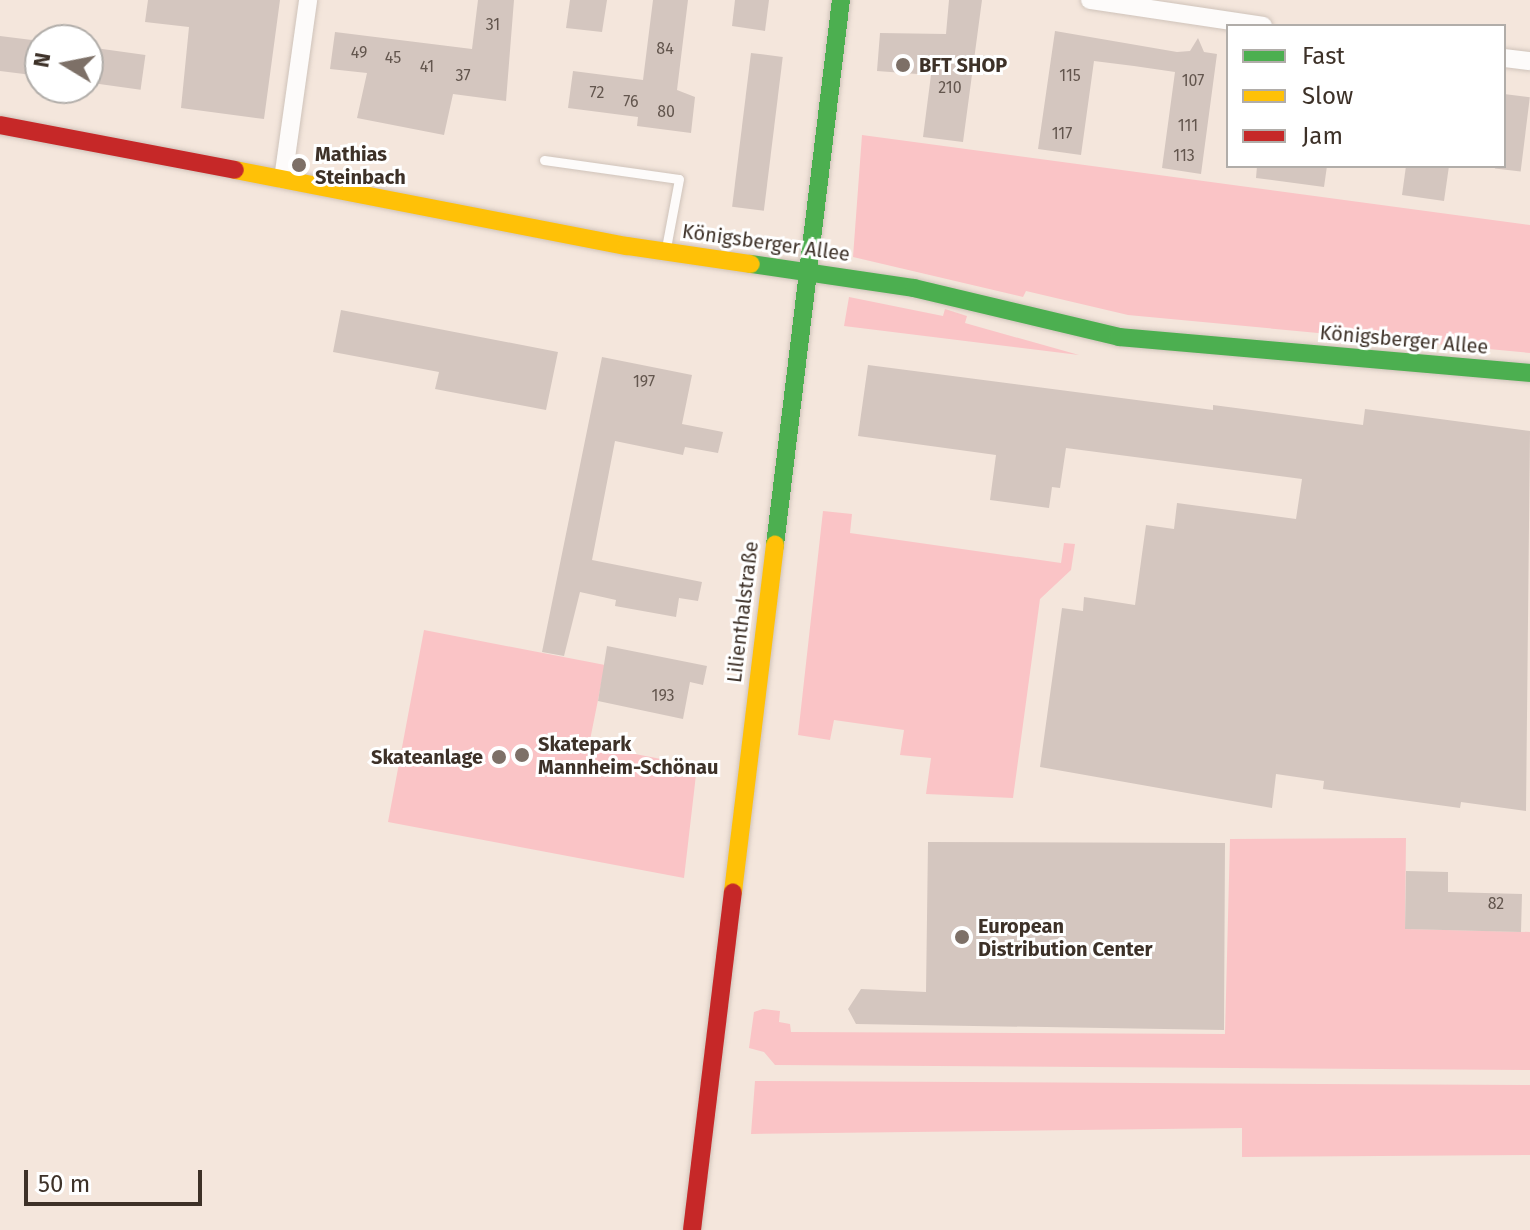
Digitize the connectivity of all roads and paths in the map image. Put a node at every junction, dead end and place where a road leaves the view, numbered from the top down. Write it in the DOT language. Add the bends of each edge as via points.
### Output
graph roads {
  1 [pos="308,0"];
  2 [pos="841,0"];
  3 [pos="1090,0"];
  4 [pos="1250,24"];
  5 [pos="1506,58"];
  6 [pos="1530,61"];
  7 [pos="0,125"];
  8 [pos="544,160"];
  9 [pos="283,179"];
  10 [pos="666,251"];
  11 [pos="806,271"];
  12 [pos="1530,373"];
  13 [pos="692,1230"];
  1 -- 9 [label="street"];
  2 -- 11 [label="street, Lilienthalstraße"];
  3 -- 4 [label="street"];
  5 -- 6 [label="street"];
  7 -- 9 [label="street, Königsberger Allee"];
  8 -- 10 [label="lane" via="679,179"];
  9 -- 10 [label="street, Königsberger Allee"];
  10 -- 11 [label="street, Königsberger Allee"];
  11 -- 12 [label="street, Königsberger Allee" via="914,288 1119,337"];
  11 -- 13 [label="street, Lilienthalstraße"];
}
